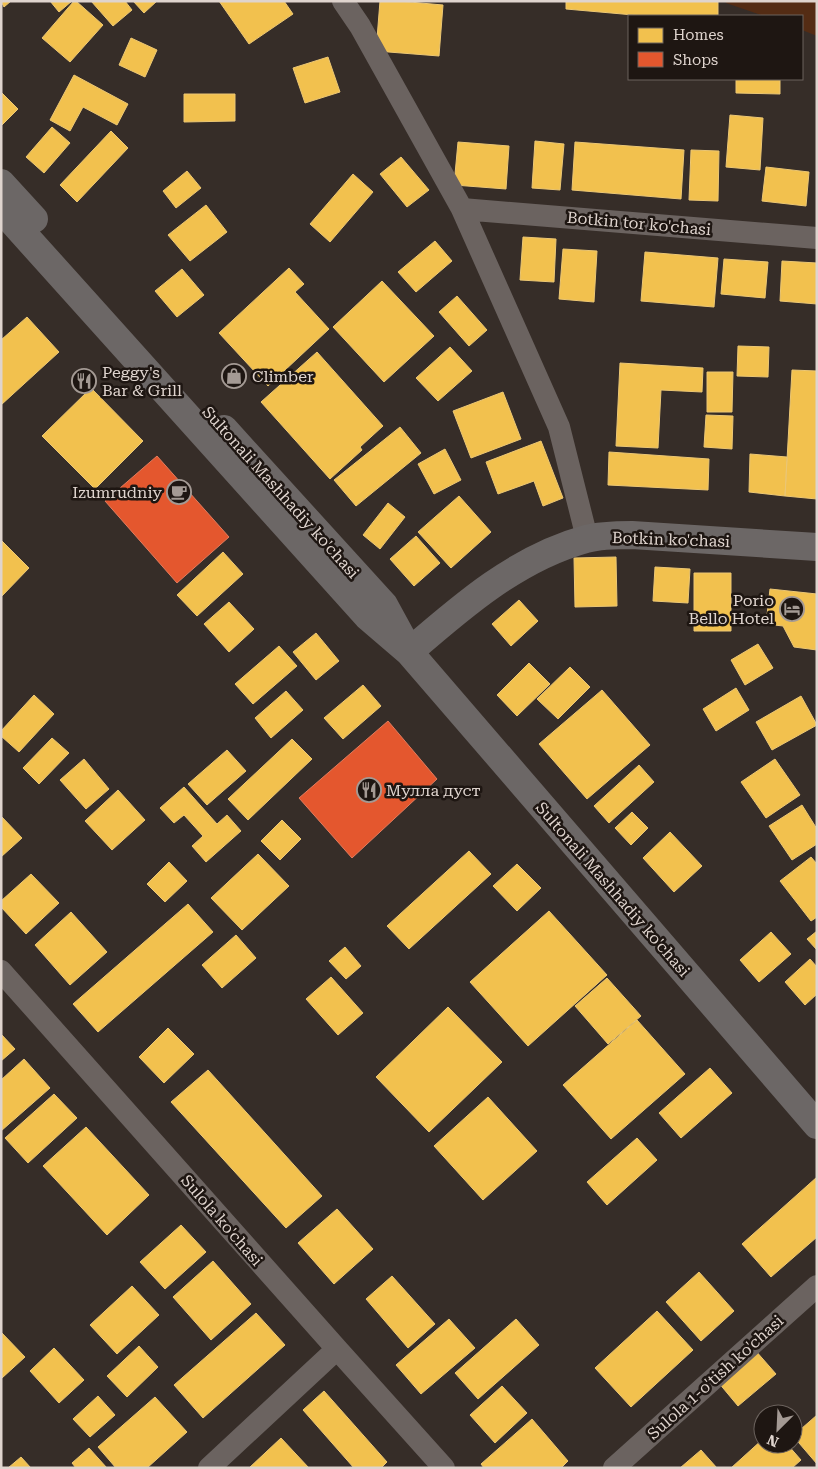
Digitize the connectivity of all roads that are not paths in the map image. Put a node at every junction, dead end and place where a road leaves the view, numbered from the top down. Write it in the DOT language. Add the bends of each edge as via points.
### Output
graph roads {
  1 [pos="343,1"];
  2 [pos="1,183"];
  3 [pos="1,209"];
  4 [pos="462,209"];
  5 [pos="817,238"];
  6 [pos="587,538"];
  7 [pos="817,547"];
  8 [pos="409,652"];
  9 [pos="1,971"];
  10 [pos="817,1125"];
  11 [pos="817,1286"];
  12 [pos="337,1349"];
  13 [pos="209,1468"];
  14 [pos="444,1468"];
  15 [pos="614,1468"];
  1 -- 4 [label="street"];
  2 -- 8 [label="street, Sultonali Mashhadiy ko'chasi" via="384,605"];
  3 -- 8 [label="street, Sultonali Mashhadiy ko'chasi" via="367,616"];
  4 -- 5 [label="street, Botkin tor ko'chasi"];
  4 -- 6 [label="street" via="559,427"];
  6 -- 7 [label="street, Botkin ko'chasi" via="632,535"];
  6 -- 8 [label="street, Botkin ko'chasi" via="508,574"];
  8 -- 10 [label="street, Sultonali Mashhadiy ko'chasi"];
  9 -- 12 [label="street, Sulola ko'chasi"];
  11 -- 15 [label="street, Sulola 1-o'tish ko'chasi"];
  12 -- 13 [label="street"];
  12 -- 14 [label="street, Sulola ko'chasi"];
}
